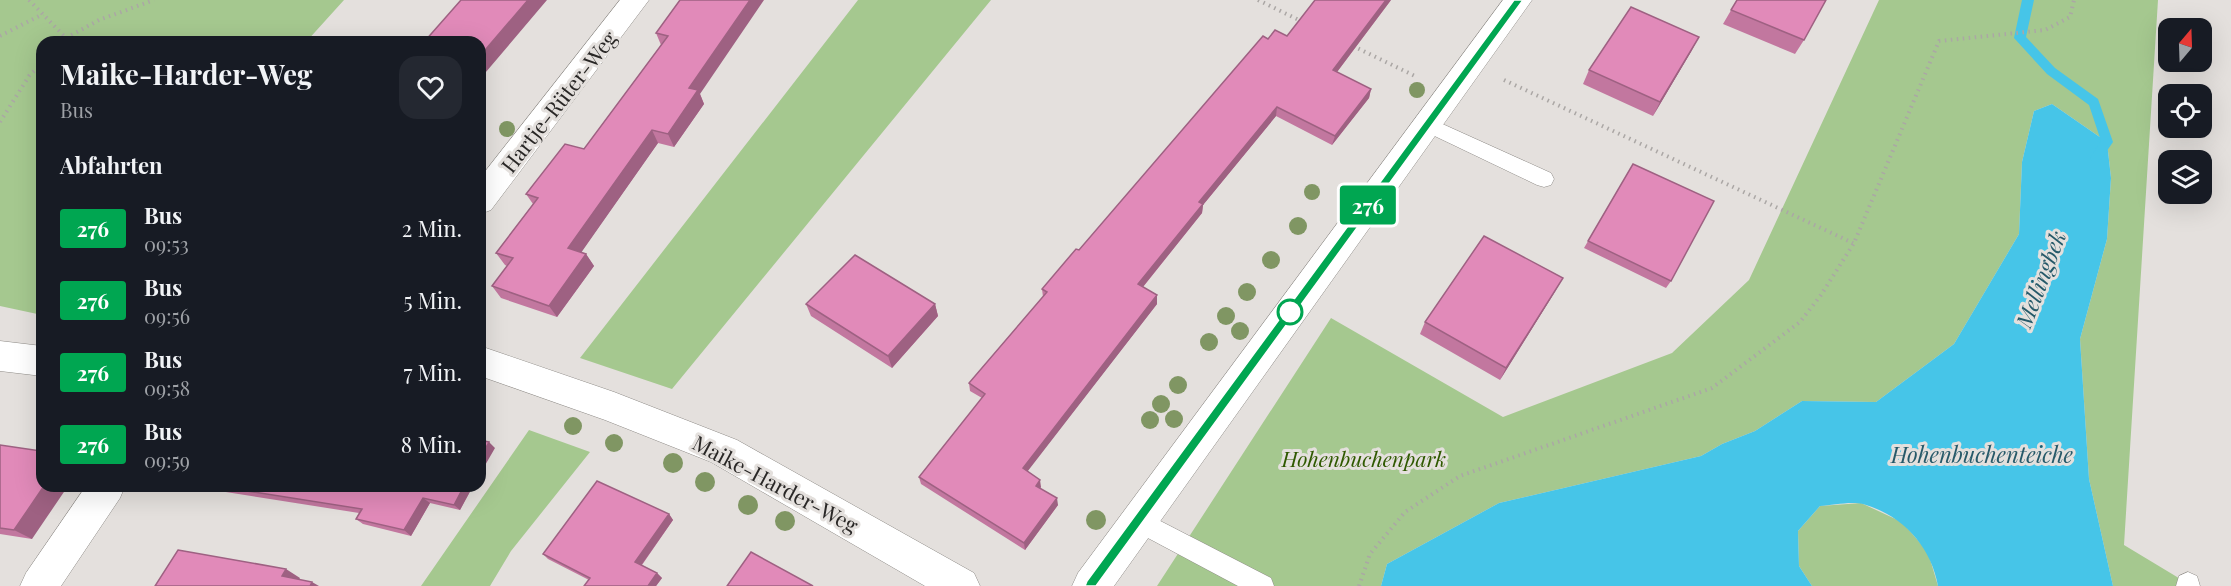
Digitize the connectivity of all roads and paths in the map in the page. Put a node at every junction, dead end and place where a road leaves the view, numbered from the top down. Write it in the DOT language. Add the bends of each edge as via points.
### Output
graph roads {
  1 [pos="29,0"];
  2 [pos="154,0"];
  3 [pos="635,0"];
  4 [pos="1258,0"];
  5 [pos="1518,0"];
  6 [pos="2074,0"];
  7 [pos="43,14"];
  8 [pos="1308,24"];
  9 [pos="0,36"];
  10 [pos="61,36"];
  11 [pos="71,36"];
  12 [pos="1349,44"];
  13 [pos="36,69"];
  14 [pos="1504,80"];
  15 [pos="1450,93"];
  16 [pos="0,122"];
  17 [pos="1427,124"];
  18 [pos="1544,179"];
  19 [pos="486,193"];
  20 [pos="1854,243"];
  21 [pos="0,356"];
  22 [pos="36,360"];
  23 [pos="486,364"];
  24 [pos="102,492"];
  25 [pos="1139,521"];
  26 [pos="39,586"];
  27 [pos="961,586"];
  28 [pos="1091,586"];
  29 [pos="1262,586"];
  30 [pos="1359,586"];
  1 -- 7 [label="path"];
  2 -- 11 [label="path" via="99,20"];
  3 -- 19 [label="street, Hartje-Rüter-Weg"];
  4 -- 8 [label="path"];
  5 -- 15 [label="street"];
  6 -- 20 [label="path" via="2070,17 2045,30 1939,41"];
  7 -- 9 [label="path"];
  7 -- 10 [label="path"];
  12 -- 15 [label="path"];
  13 -- 16 [label="path"];
  14 -- 20 [label="path"];
  15 -- 17 [label="street"];
  17 -- 18 [label="lane"];
  17 -- 25 [label="street"];
  20 -- 30 [label="path" via="1800,322 1712,388 1460,476 1405,512 1370,554"];
  21 -- 22 [label="street"];
  23 -- 27 [label="street, Maike-Harder-Weg" via="724,451"];
  24 -- 26 [label="street"];
  25 -- 28 [label="street"];
  25 -- 29 [label="lane"];
}
